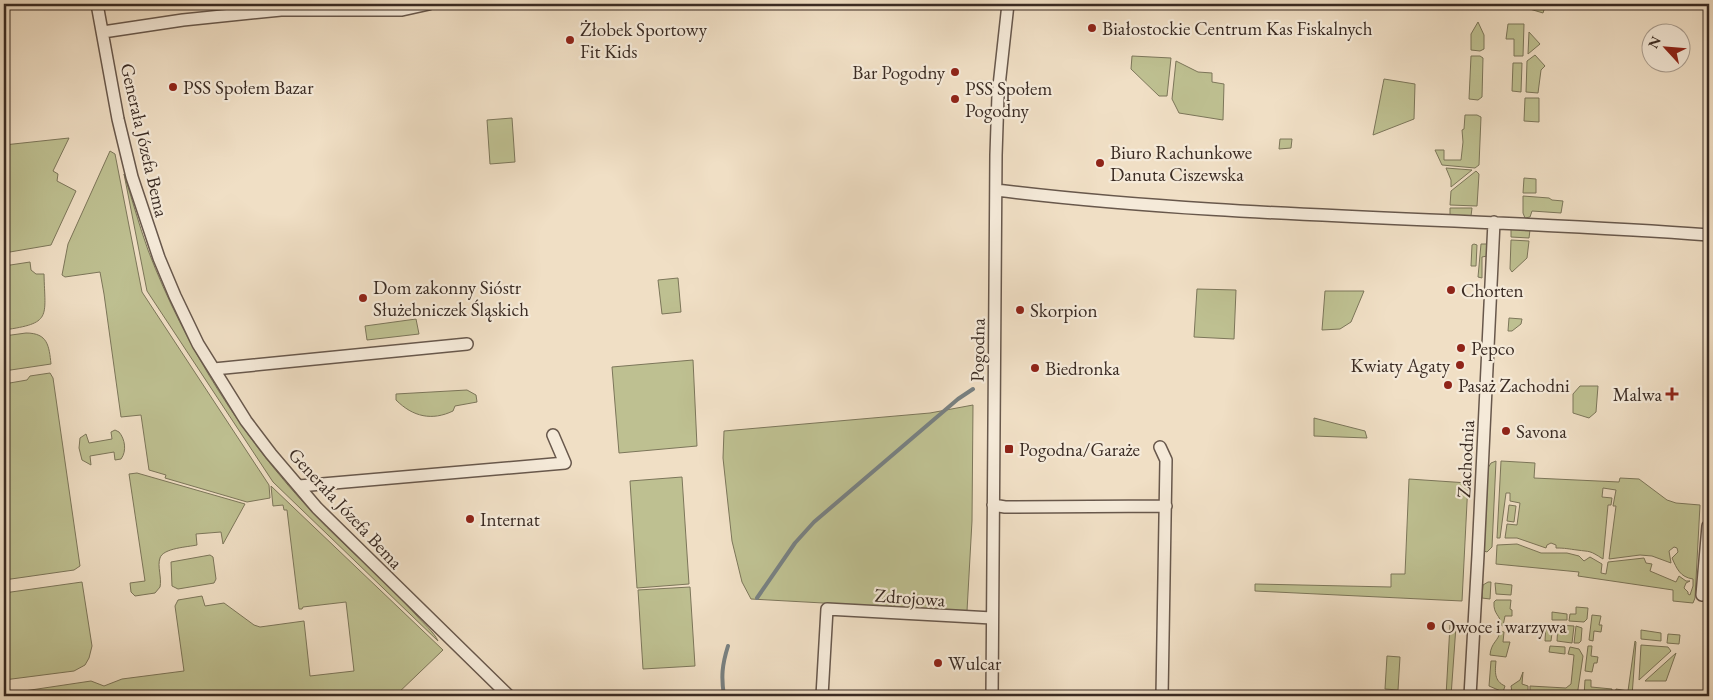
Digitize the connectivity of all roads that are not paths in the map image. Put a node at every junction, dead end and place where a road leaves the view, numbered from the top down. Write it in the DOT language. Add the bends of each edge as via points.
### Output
graph roads {
  1 [pos="97,4"];
  2 [pos="429,4"];
  3 [pos="1008,4"];
  4 [pos="103,32"];
  5 [pos="996,190"];
  6 [pos="1494,222"];
  7 [pos="1709,235"];
  8 [pos="467,344"];
  9 [pos="214,370"];
  10 [pos="554,435"];
  11 [pos="1160,447"];
  12 [pos="298,486"];
  13 [pos="993,505"];
  14 [pos="1166,506"];
  15 [pos="1709,526"];
  16 [pos="1702,595"];
  17 [pos="992,618"];
  18 [pos="509,696"];
  19 [pos="822,696"];
  20 [pos="992,696"];
  21 [pos="1162,696"];
  22 [pos="1470,696"];
  1 -- 4 [label="street, Generała Józefa Bema"];
  2 -- 4 [label="street" via="402,10 281,10"];
  3 -- 5 [label="street, Pogodna" via="998,96"];
  4 -- 9 [label="street, Generała Józefa Bema" via="118,119 143,216 175,296"];
  5 -- 6 [label="street" via="1153,206"];
  5 -- 13 [label="street, Pogodna"];
  6 -- 7 [label="street"];
  6 -- 22 [label="street, Zachodnia"];
  8 -- 9 [label="street"];
  9 -- 12 [label="street, Generała Józefa Bema" via="246,421"];
  10 -- 12 [label="street" via="564,463"];
  11 -- 14 [label="street" via="1166,460"];
  12 -- 18 [label="street, Generała Józefa Bema"];
  13 -- 14 [label="street"];
  13 -- 17 [label="street, Pogodna"];
  14 -- 21 [label="street"];
  15 -- 16 [label="street"];
  17 -- 19 [label="street, Zdrojowa" via="826,609"];
  17 -- 20 [label="street, Pogodna"];
}
